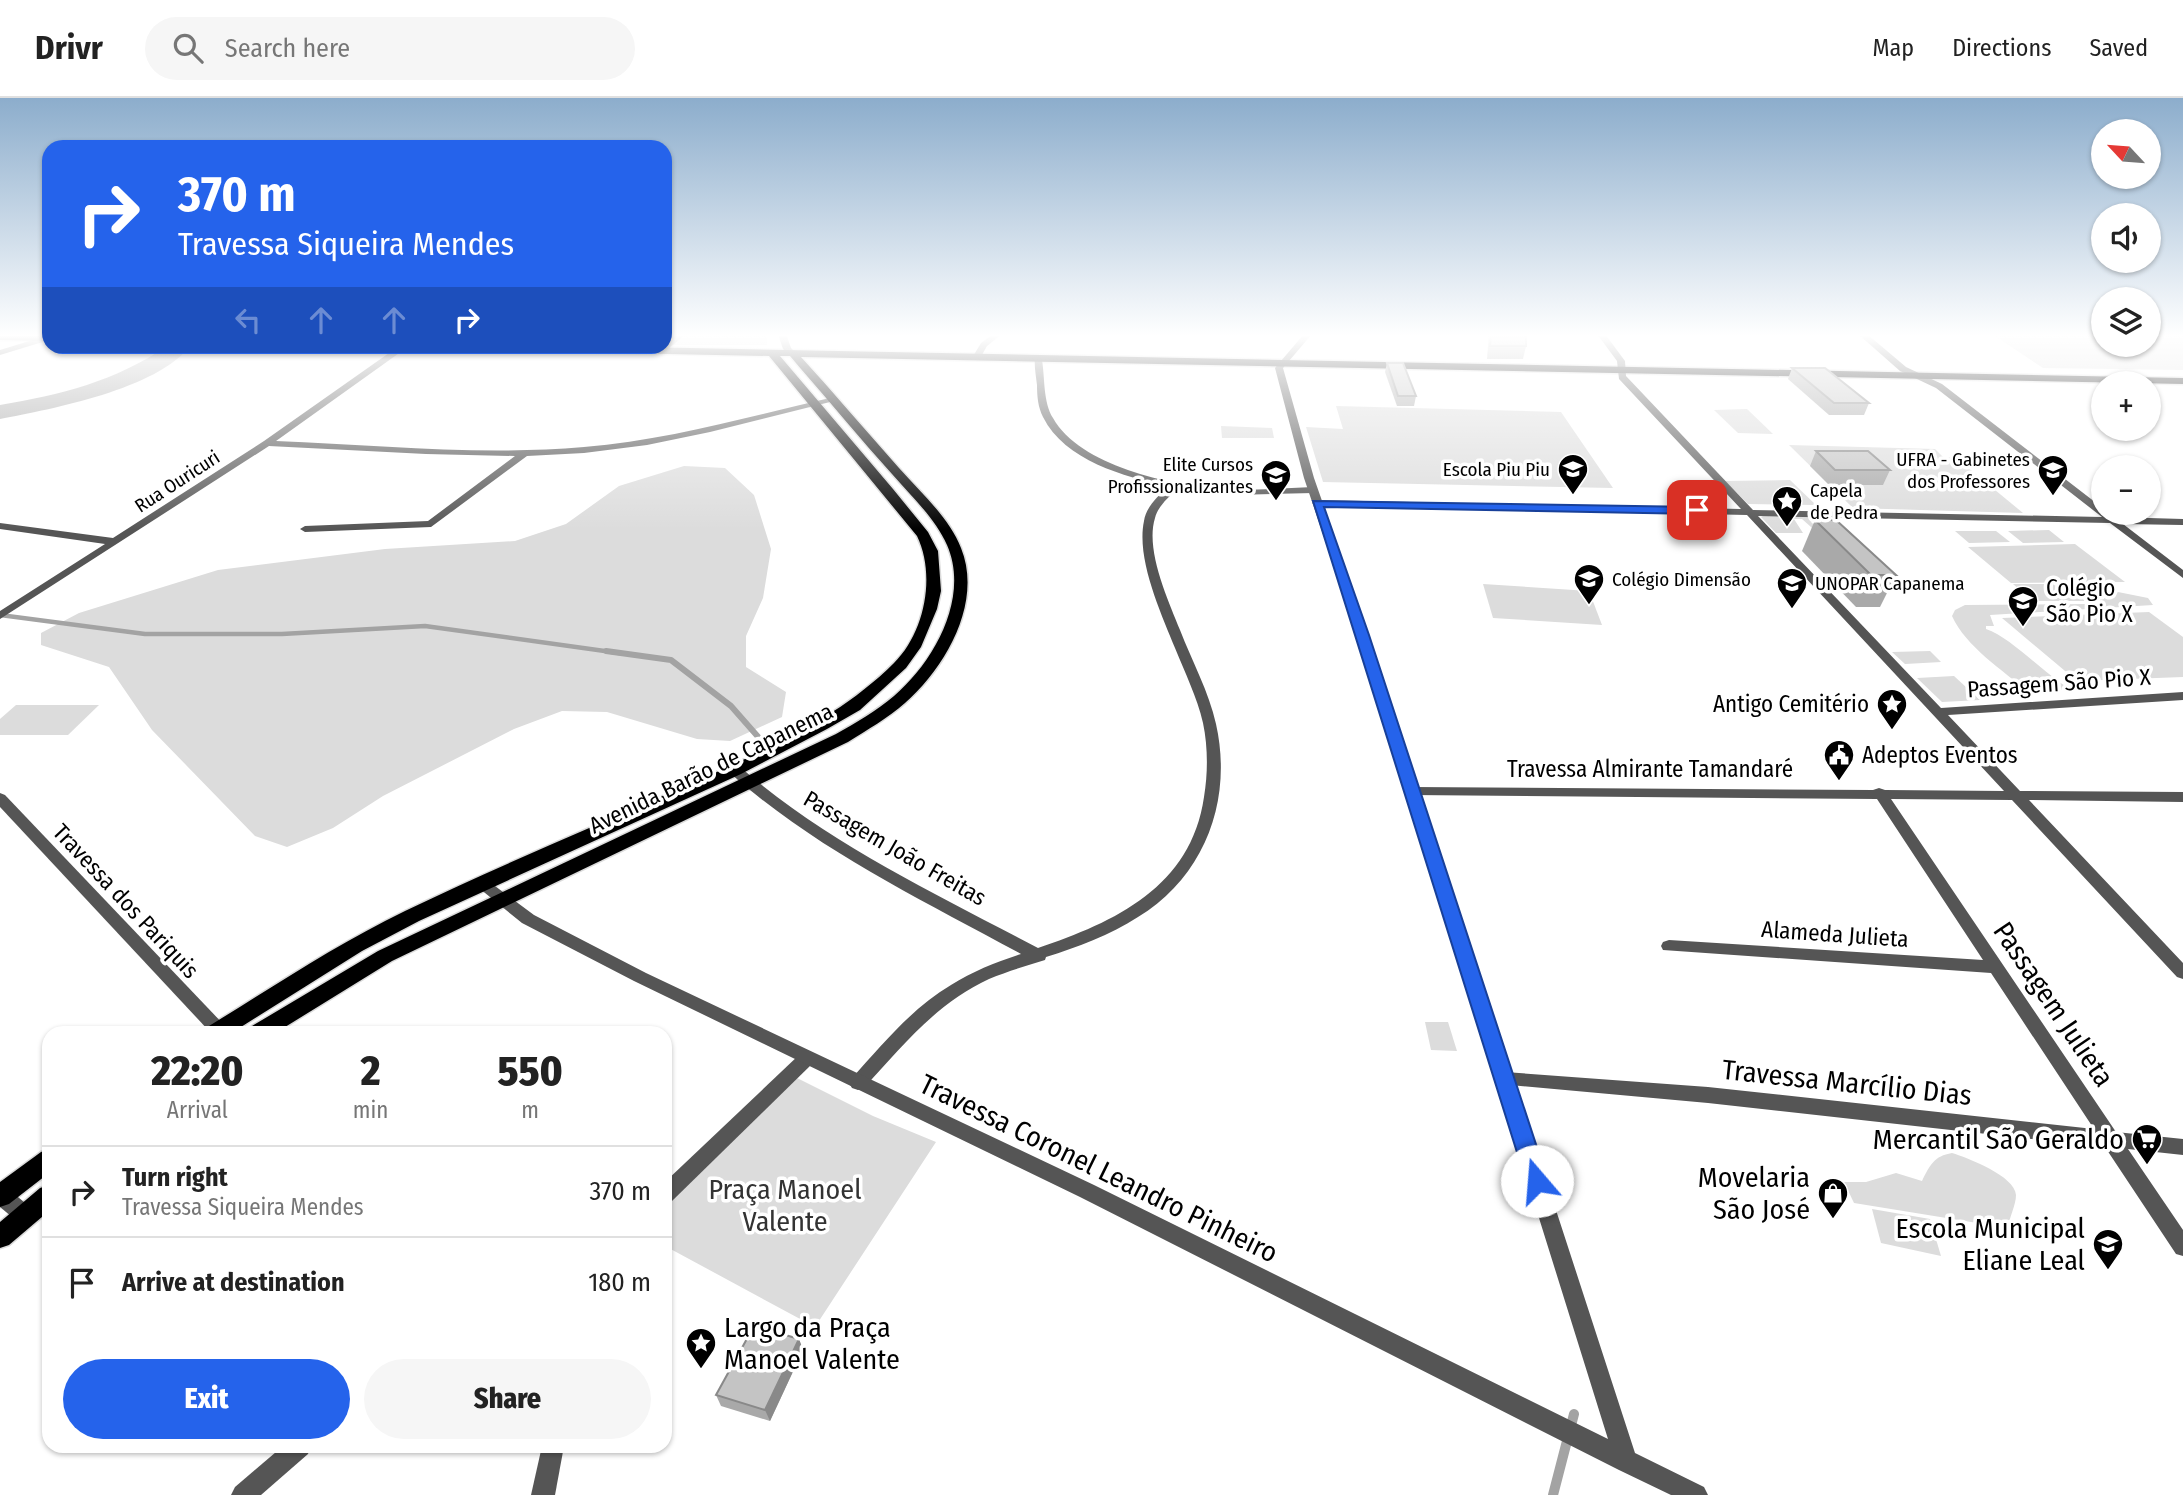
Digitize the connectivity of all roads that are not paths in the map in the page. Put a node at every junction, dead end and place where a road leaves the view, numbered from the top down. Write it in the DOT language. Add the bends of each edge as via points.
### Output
graph roads {
  1 [pos="329,399"];
  2 [pos="812,399"];
  3 [pos="1044,399"];
  4 [pos="1292,399"];
  5 [pos="1643,399"];
  6 [pos="1956,399"];
  7 [pos="834,400"];
  8 [pos="815,405"];
  9 [pos="267,443"];
  10 [pos="526,452"];
  11 [pos="1175,485"];
  12 [pos="910,488"];
  13 [pos="890,492"];
  14 [pos="1315,497"];
  15 [pos="2091,504"];
  16 [pos="1751,512"];
  17 [pos="2091,520"];
  18 [pos="2161,522"];
  19 [pos="2183,522"];
  20 [pos="2118,525"];
  21 [pos="0,526"];
  22 [pos="305,529"];
  23 [pos="116,541"];
  24 [pos="954,547"];
  25 [pos="931,551"];
  26 [pos="2183,575"];
  27 [pos="0,616"];
  28 [pos="882,684"];
  29 [pos="908,692"];
  30 [pos="2183,696"];
  31 [pos="1938,712"];
  32 [pos="734,770"];
  33 [pos="749,784"];
  34 [pos="1411,791"];
  35 [pos="1879,792"];
  36 [pos="2018,796"];
  37 [pos="2183,797"];
  38 [pos="0,798"];
  39 [pos="482,884"];
  40 [pos="499,898"];
  41 [pos="1669,946"];
  42 [pos="1039,956"];
  43 [pos="1997,967"];
  44 [pos="2183,973"];
  45 [pos="213,1026"];
  46 [pos="228,1026"];
  47 [pos="270,1026"];
  48 [pos="806,1059"];
  49 [pos="1505,1079"];
  50 [pos="858,1083"];
  51 [pos="2113,1140"];
  52 [pos="2183,1147"];
  53 [pos="42,1163"];
  54 [pos="672,1188"];
  55 [pos="0,1196"];
  56 [pos="42,1202"];
  57 [pos="25,1216"];
  58 [pos="0,1237"];
  59 [pos="2183,1247"];
  60 [pos="292,1453"];
  61 [pos="552,1453"];
  62 [pos="1627,1462"];
  63 [pos="243,1495"];
  64 [pos="543,1495"];
  65 [pos="1696,1495"];
  1 -- 9 [label="street, Rua Ouricuri"];
  2 -- 8 [label="main road, Avenida Barão de Capanema"];
  3 -- 11 [label="street" via="1064,438 1110,465"];
  4 -- 14 [label="street"];
  5 -- 16 [label="street"];
  6 -- 15 [label="street"];
  7 -- 8 [label="street"];
  7 -- 12 [label="main road, Avenida Barão de Capanema"];
  8 -- 10 [label="street" via="624,445"];
  8 -- 13 [label="main road, Avenida Barão de Capanema"];
  9 -- 10 [label="street"];
  9 -- 23 [label="street, Rua Ouricuri"];
  10 -- 22 [label="street" via="431,524"];
  11 -- 14 [label="street"];
  11 -- 42 [label="street" via="1155,508 1147,535 1156,576 1206,711 1213,768 1208,816 1195,854 1138,912 1107,930"];
  12 -- 13 [label="main road"];
  12 -- 24 [label="main road, Avenida Barão de Capanema"];
  13 -- 25 [label="main road, Avenida Barão de Capanema"];
  14 -- 16 [label="street"];
  14 -- 34 [label="street"];
  16 -- 17 [label="street"];
  16 -- 31 [label="street"];
  18 -- 19 [label="street"];
  20 -- 26 [label="street"];
  21 -- 23 [label="street"];
  23 -- 27 [label="street, Rua Ouricuri"];
  24 -- 25 [label="main road"];
  24 -- 29 [label="main road, Avenida Barão de Capanema" via="960,566 956,613 946,638"];
  25 -- 28 [label="main road, Avenida Barão de Capanema" via="934,582 930,609 914,647"];
  28 -- 29 [label="main road"];
  28 -- 32 [label="main road, Avenida Barão de Capanema" via="854,707"];
  29 -- 33 [label="main road, Avenida Barão de Capanema" via="842,738"];
  30 -- 31 [label="street, Passagem São Pio X"];
  31 -- 36 [label="street"];
  32 -- 33 [label="street, Passagem João Freitas"];
  32 -- 39 [label="main road, Avenida Barão de Capanema"];
  33 -- 40 [label="main road, Avenida Barão de Capanema"];
  33 -- 42 [label="street, Passagem João Freitas" via="862,860"];
  34 -- 35 [label="street, Travessa Almirante Tamandaré"];
  34 -- 49 [label="street"];
  35 -- 36 [label="street, Travessa Almirante Tamandaré"];
  35 -- 43 [label="street, Passagem Julieta"];
  36 -- 37 [label="street, Travessa Almirante Tamandaré"];
  36 -- 44 [label="street"];
  38 -- 45 [label="street, Travessa dos Pariquis"];
  39 -- 40 [label="street, Travessa Coronel Leandro Pinheiro"];
  39 -- 46 [label="main road, Avenida Barão de Capanema" via="355,946"];
  40 -- 47 [label="main road, Avenida Barão de Capanema" via="385,956"];
  40 -- 48 [label="street, Travessa Coronel Leandro Pinheiro" via="570,942"];
  41 -- 43 [label="street, Alameda Julieta"];
  42 -- 50 [label="street" via="957,989 931,1008"];
  43 -- 51 [label="street, Passagem Julieta"];
  48 -- 50 [label="street, Travessa Coronel Leandro Pinheiro"];
  48 -- 54 [label="street"];
  49 -- 51 [label="street, Travessa Marcílio Dias" via="1721,1096"];
  49 -- 62 [label="street"];
  50 -- 62 [label="street, Travessa Coronel Leandro Pinheiro" via="1087,1191"];
  51 -- 52 [label="street, Travessa Marcílio Dias"];
  51 -- 59 [label="street, Passagem Julieta"];
  53 -- 55 [label="main road"];
  55 -- 57 [label="street"];
  56 -- 57 [label="main road"];
  57 -- 58 [label="main road"];
  60 -- 63 [label="street"];
  61 -- 64 [label="street"];
  62 -- 65 [label="street, Travessa Coronel Leandro Pinheiro"];
}
